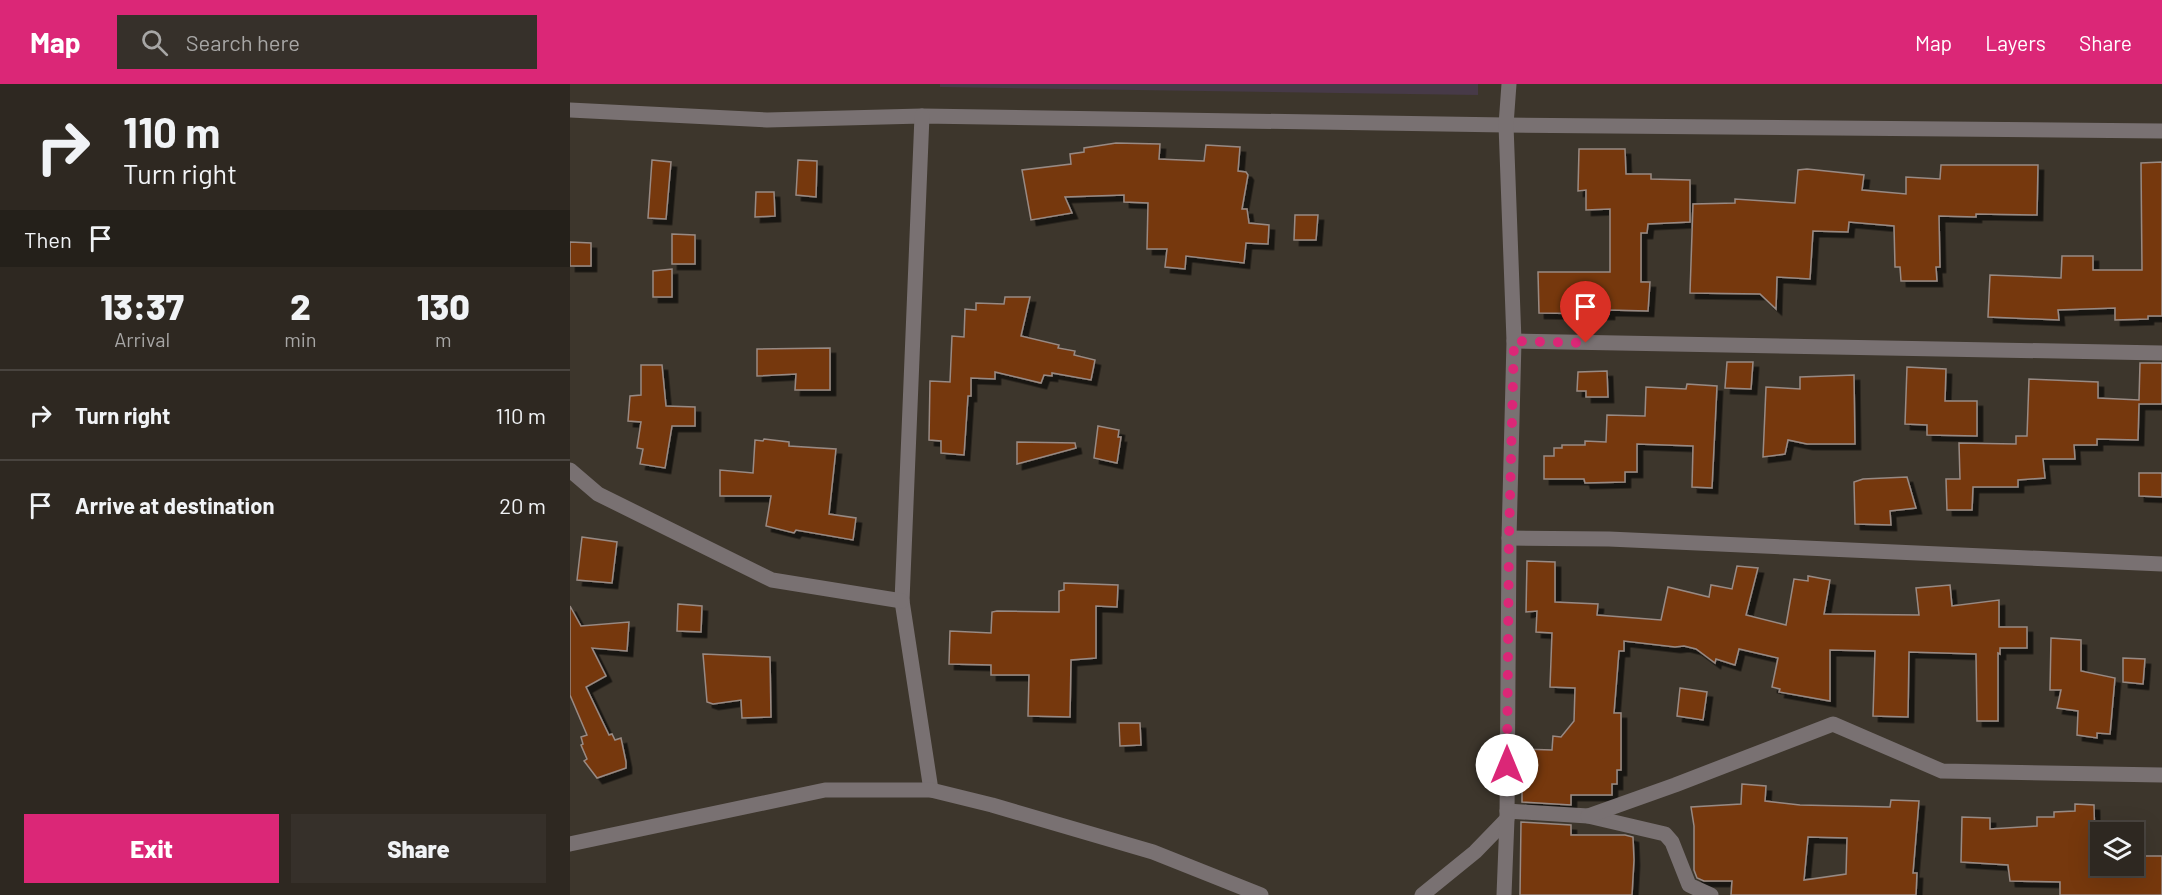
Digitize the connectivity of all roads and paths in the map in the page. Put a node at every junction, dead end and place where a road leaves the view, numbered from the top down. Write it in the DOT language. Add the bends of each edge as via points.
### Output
graph roads {
  1 [pos="1509,84"];
  2 [pos="570,110"];
  3 [pos="921,116"];
  4 [pos="1506,125"];
  5 [pos="2162,131"];
  6 [pos="1514,341"];
  7 [pos="2162,353"];
  8 [pos="570,470"];
  9 [pos="1509,538"];
  10 [pos="2162,564"];
  11 [pos="902,601"];
  12 [pos="2162,775"];
  13 [pos="931,790"];
  14 [pos="1507,815"];
  15 [pos="1588,816"];
  16 [pos="570,844"];
  17 [pos="1261,895"];
  18 [pos="1422,895"];
  19 [pos="1504,895"];
  20 [pos="1711,895"];
  1 -- 4 [label="street"];
  2 -- 3 [label="street" via="767,120"];
  3 -- 4 [label="street"];
  3 -- 11 [label="street"];
  4 -- 5 [label="street"];
  4 -- 6 [label="street"];
  6 -- 7 [label="street"];
  6 -- 9 [label="street"];
  8 -- 11 [label="street" via="598,494 772,580"];
  9 -- 10 [label="street"];
  9 -- 14 [label="street"];
  11 -- 13 [label="street"];
  12 -- 15 [label="street" via="1942,771 1833,724"];
  13 -- 16 [label="street" via="825,790"];
  13 -- 17 [label="street" via="1153,852"];
  14 -- 15 [label="street"];
  14 -- 18 [label="street" via="1475,852"];
  14 -- 19 [label="street"];
  15 -- 20 [label="street" via="1665,834 1689,885"];
}
